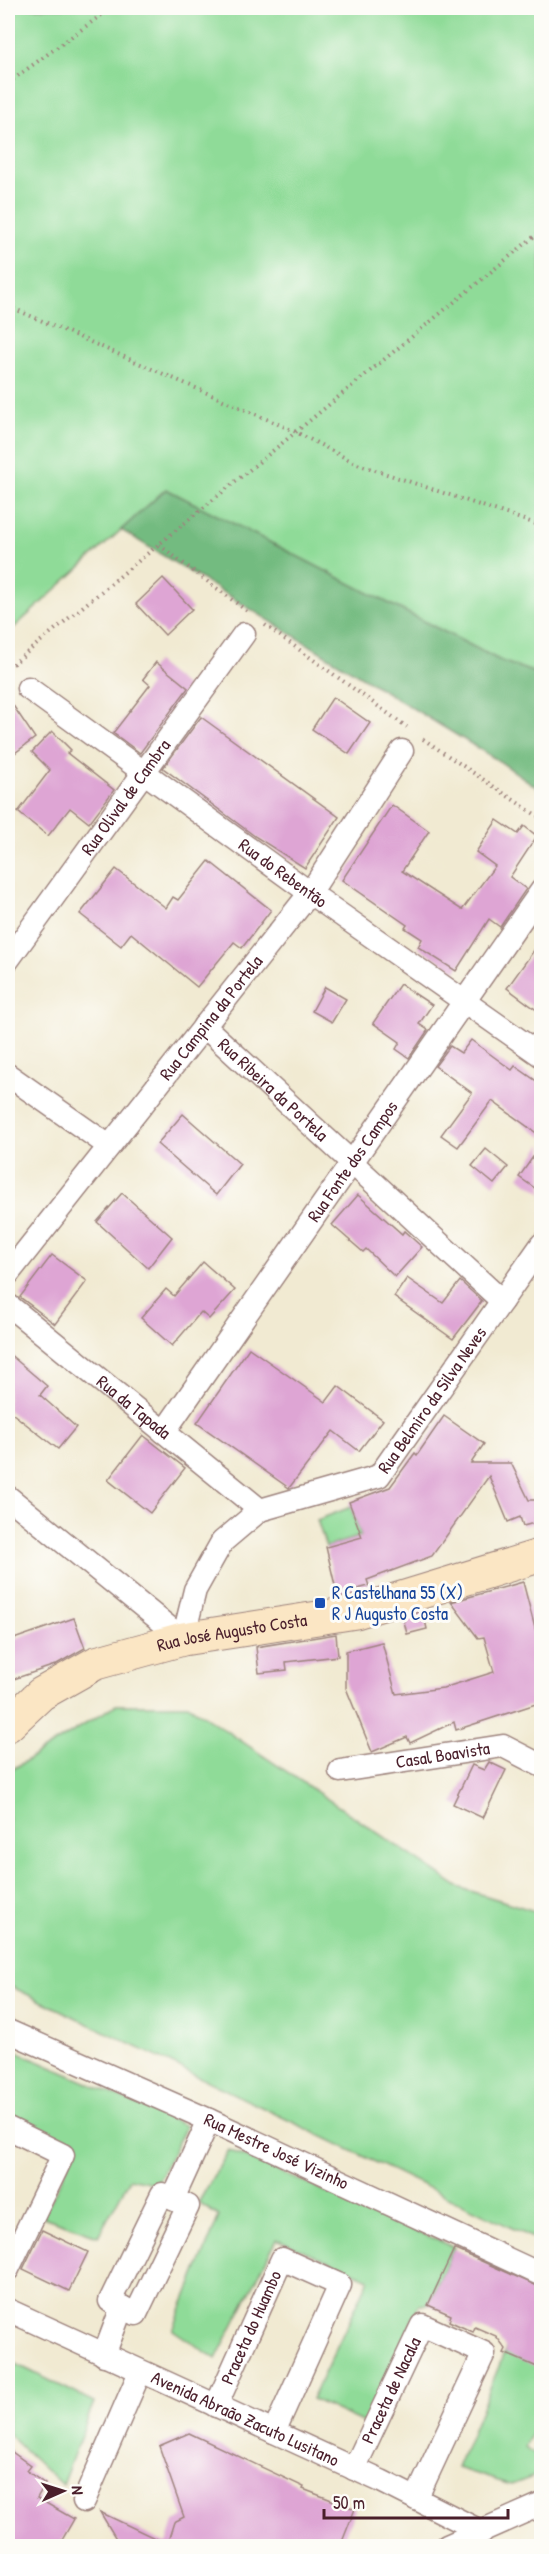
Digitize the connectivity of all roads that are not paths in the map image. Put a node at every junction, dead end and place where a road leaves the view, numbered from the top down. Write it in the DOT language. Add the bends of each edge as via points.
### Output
graph roads {
  1 [pos="251,622"];
  2 [pos="28,688"];
  3 [pos="402,751"];
  4 [pos="144,772"];
  5 [pos="542,890"];
  6 [pos="310,893"];
  7 [pos="8,960"];
  8 [pos="464,1001"];
  9 [pos="204,1026"];
  10 [pos="542,1056"];
  11 [pos="8,1075"];
  12 [pos="109,1146"];
  13 [pos="352,1162"];
  14 [pos="542,1244"];
  15 [pos="8,1274"];
  16 [pos="502,1301"];
  17 [pos="8,1305"];
  18 [pos="164,1432"];
  19 [pos="8,1497"];
  20 [pos="260,1510"];
  21 [pos="542,1555"];
  22 [pos="183,1638"];
  23 [pos="8,1725"];
  24 [pos="542,1766"];
  25 [pos="340,1771"];
  26 [pos="8,2031"];
  27 [pos="209,2120"];
  28 [pos="8,2128"];
  29 [pos="8,2269"];
  30 [pos="542,2275"];
  31 [pos="9,2317"];
  32 [pos="104,2355"];
  33 [pos="140,2372"];
  34 [pos="216,2406"];
  35 [pos="274,2432"];
  36 [pos="354,2469"];
  37 [pos="416,2499"];
  38 [pos="84,2501"];
  39 [pos="542,2504"];
  40 [pos="482,2532"];
  41 [pos="447,2547"];
  1 -- 4 [label="street, Rua Olival de Cambra"];
  2 -- 4 [label="street, Rua do Rebentão"];
  3 -- 6 [label="street, Rua Campina da Portela"];
  4 -- 6 [label="street, Rua do Rebentão"];
  4 -- 7 [label="street, Rua Olival de Cambra"];
  5 -- 8 [label="street, Rua Fonte dos Campos"];
  6 -- 8 [label="street, Rua do Rebentão"];
  6 -- 9 [label="street, Rua Campina da Portela"];
  8 -- 10 [label="street, Rua do Rebentão"];
  8 -- 13 [label="street, Rua Fonte dos Campos"];
  9 -- 12 [label="street, Rua Campina da Portela"];
  9 -- 13 [label="street, Rua Ribeira da Portela"];
  11 -- 12 [label="street"];
  12 -- 15 [label="street, Rua Campina da Portela"];
  13 -- 16 [label="street, Rua Ribeira da Portela"];
  13 -- 18 [label="street, Rua Fonte dos Campos"];
  14 -- 16 [label="street, Rua Belmiro da Silva Neves"];
  16 -- 20 [label="street, Rua Belmiro da Silva Neves" via="379,1476"];
  17 -- 18 [label="street, Rua da Tapada"];
  18 -- 20 [label="street, Rua da Tapada"];
  19 -- 22 [label="street"];
  20 -- 22 [label="street, Rua Belmiro da Silva Neves" via="222,1542 195,1590"];
  21 -- 22 [label="street, Rua José Augusto Costa" via="356,1612"];
  22 -- 23 [label="street, Rua José Augusto Costa" via="96,1663 41,1694"];
  24 -- 25 [label="street, Casal Boavista" via="503,1746"];
  26 -- 27 [label="street, Rua Mestre José Vizinho"];
  27 -- 30 [label="street, Rua Mestre José Vizinho"];
  27 -- 32 [label="street" via="173,2199 162,2194 111,2301 122,2307"];
  28 -- 29 [label="street" via="63,2155"];
  31 -- 32 [label="street, Avenida Abraão Zacuto Lusitano"];
  32 -- 33 [label="street, Avenida Abraão Zacuto Lusitano"];
  33 -- 34 [label="street, Avenida Abraão Zacuto Lusitano"];
  33 -- 38 [label="street"];
  34 -- 35 [label="street, Avenida Abraão Zacuto Lusitano"];
  34 -- 35 [label="street, Praceta do Huambo" via="282,2259 291,2263 340,2285"];
  35 -- 36 [label="street, Avenida Abraão Zacuto Lusitano"];
  36 -- 37 [label="street, Avenida Abraão Zacuto Lusitano"];
  36 -- 37 [label="street, Praceta de Nacala" via="422,2325 484,2353"];
  37 -- 40 [label="street, Avenida Abraão Zacuto Lusitano"];
  39 -- 40 [label="street"];
  40 -- 41 [label="street"];
}
